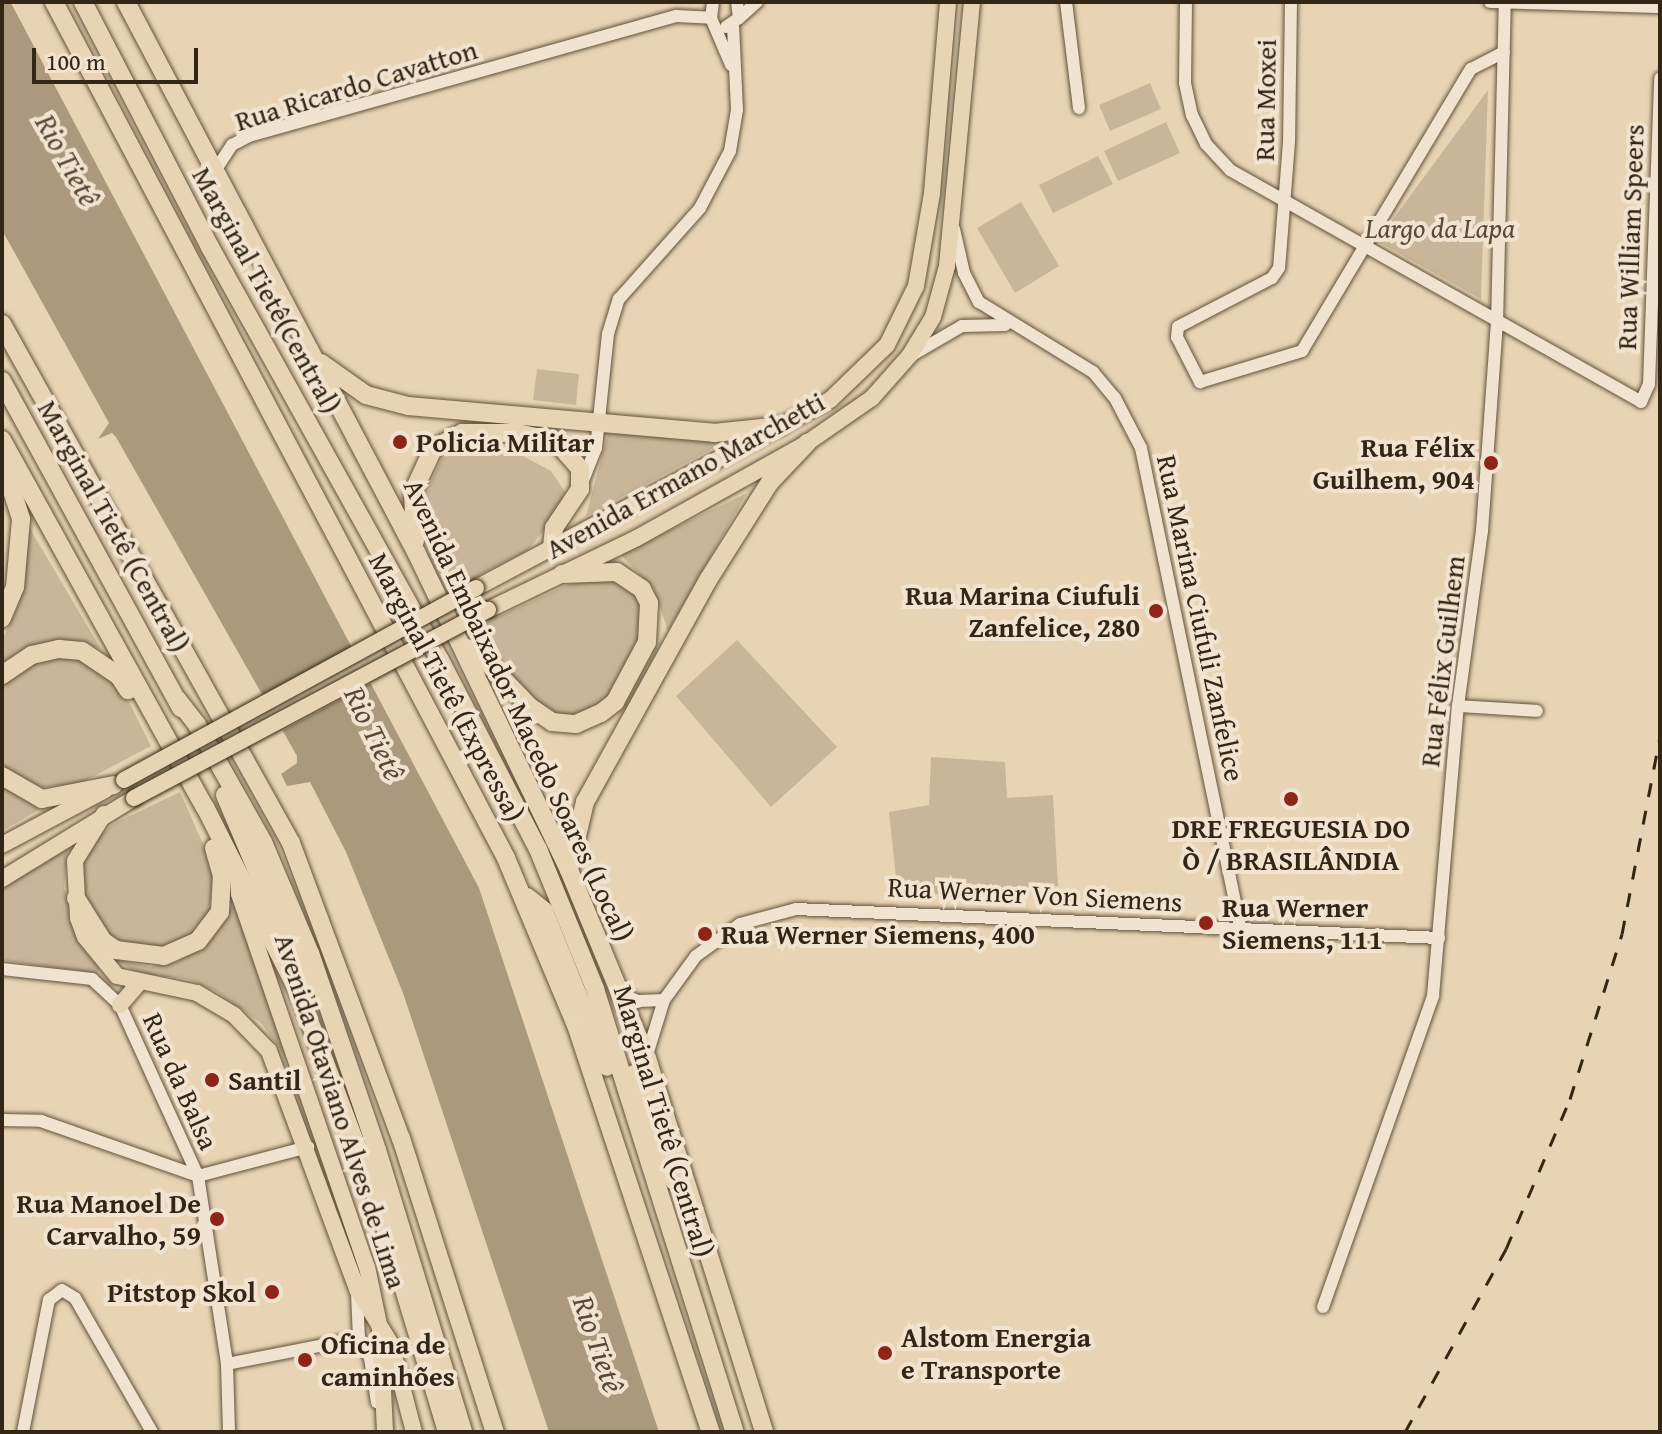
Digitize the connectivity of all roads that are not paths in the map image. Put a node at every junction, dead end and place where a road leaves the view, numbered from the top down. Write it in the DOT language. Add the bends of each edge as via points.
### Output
graph roads {
  1 [pos="54,2"];
  2 [pos="83,2"];
  3 [pos="126,2"];
  4 [pos="713,2"];
  5 [pos="737,2"];
  6 [pos="757,2"];
  7 [pos="948,2"];
  8 [pos="972,2"];
  9 [pos="1066,2"];
  10 [pos="1186,2"];
  11 [pos="1291,2"];
  12 [pos="1490,2"];
  13 [pos="1505,2"];
  14 [pos="1519,2"];
  15 [pos="1660,7"];
  16 [pos="713,21"];
  17 [pos="736,22"];
  18 [pos="1504,52"];
  19 [pos="1660,78"];
  20 [pos="738,84"];
  21 [pos="1079,108"];
  22 [pos="213,174"];
  23 [pos="1286,200"];
  24 [pos="951,215"];
  25 [pos="1365,248"];
  26 [pos="1497,323"];
  27 [pos="2,324"];
  28 [pos="1012,326"];
  29 [pos="910,355"];
  30 [pos="317,360"];
  31 [pos="2,381"];
  32 [pos="599,422"];
  33 [pos="781,426"];
  34 [pos="2,440"];
  35 [pos="807,443"];
  36 [pos="2,459"];
  37 [pos="580,489"];
  38 [pos="552,548"];
  39 [pos="416,552"];
  40 [pos="562,574"];
  41 [pos="2,618"];
  42 [pos="463,647"];
  43 [pos="440,660"];
  44 [pos="2,675"];
  45 [pos="177,699"];
  46 [pos="148,706"];
  47 [pos="1458,706"];
  48 [pos="1537,711"];
  49 [pos="2,776"];
  50 [pos="119,783"];
  51 [pos="205,807"];
  52 [pos="104,814"];
  53 [pos="2,845"];
  54 [pos="569,870"];
  55 [pos="238,878"];
  56 [pos="2,879"];
  57 [pos="522,893"];
  58 [pos="76,898"];
  59 [pos="1241,932"];
  60 [pos="1439,938"];
  61 [pos="581,951"];
  62 [pos="2,969"];
  63 [pos="140,982"];
  64 [pos="622,994"];
  65 [pos="664,1000"];
  66 [pos="120,1005"];
  67 [pos="647,1058"];
  68 [pos="331,1071"];
  69 [pos="2,1120"];
  70 [pos="308,1147"];
  71 [pos="331,1159"];
  72 [pos="314,1165"];
  73 [pos="198,1176"];
  74 [pos="707,1249"];
  75 [pos="683,1275"];
  76 [pos="357,1289"];
  77 [pos="1323,1307"];
  78 [pos="380,1329"];
  79 [pos="359,1338"];
  80 [pos="227,1364"];
  81 [pos="384,1428"];
  82 [pos="23,1432"];
  83 [pos="152,1432"];
  84 [pos="229,1432"];
  85 [pos="414,1432"];
  86 [pos="447,1432"];
  87 [pos="463,1432"];
  88 [pos="495,1432"];
  89 [pos="711,1432"];
  90 [pos="735,1432"];
  91 [pos="764,1432"];
  1 -- 57 [label="highway, Marginal Tietê (Expressa)"];
  2 -- 43 [label="highway, Marginal Tietê(Central)" via="210,247"];
  3 -- 22 [label="highway, Avenida Embaixador Macedo Soares (Local)"];
  4 -- 16 [label="street"];
  5 -- 17 [label="street"];
  6 -- 17 [label="street"];
  7 -- 33 [label="main road, Avenida Ermano Marchetti" via="932,193 916,286 904,319 848,386"];
  8 -- 24 [label="main road, Avenida Ermano Marchetti"];
  9 -- 21 [label="street"];
  10 -- 23 [label="street" via="1185,83 1198,130 1230,170"];
  11 -- 23 [label="street, Rua Moxei"];
  12 -- 13 [label="street"];
  13 -- 14 [label="street"];
  13 -- 18 [label="street, Rua Félix Guilhem"];
  14 -- 15 [label="street"];
  16 -- 17 [label="street, Rua Ricardo Cavatton"];
  16 -- 20 [label="street"];
  16 -- 22 [label="street, Rua Ricardo Cavatton" via="676,16 249,136 232,145"];
  17 -- 20 [label="street"];
  18 -- 25 [label="street" via="1471,69"];
  18 -- 26 [label="street, Rua Félix Guilhem"];
  19 -- 26 [label="street, Rua William Speers" via="1647,398 1635,400"];
  20 -- 32 [label="street" via="736,128 714,189 619,299 608,334"];
  22 -- 30 [label="highway, Avenida Embaixador Macedo Soares (Local)"];
  23 -- 25 [label="street"];
  23 -- 25 [label="street, Rua Moxei" via="1277,274 1178,327 1177,337 1200,382 1302,351"];
  24 -- 28 [label="street, Rua Marina Ciufuli Zanfelice" via="970,287 987,310"];
  24 -- 29 [label="main road, Avenida Ermano Marchetti" via="941,292"];
  25 -- 26 [label="street"];
  26 -- 47 [label="street, Rua Félix Guilhem" via="1482,531"];
  27 -- 88 [label="highway" via="291,843 401,1138"];
  28 -- 29 [label="street, Rua Marina Ciufuli Zanfelice" via="962,326"];
  28 -- 59 [label="street, Rua Marina Ciufuli Zanfelice" via="1093,372 1115,398 1141,448"];
  29 -- 35 [label="main road, Avenida Ermano Marchetti" via="872,398"];
  30 -- 32 [label="highway" via="350,386 387,402"];
  30 -- 39 [label="highway, Avenida Embaixador Macedo Soares (Local)"];
  31 -- 45 [label="highway, Marginal Tietê (Central)"];
  32 -- 33 [label="highway" via="714,433"];
  32 -- 37 [label="street" via="587,481"];
  33 -- 38 [label="main road, Avenida Ermano Marchetti"];
  34 -- 46 [label="highway, Avenida Otaviano Alves de Lima"];
  35 -- 40 [label="main road, Avenida Ermano Marchetti"];
  35 -- 54 [label="highway" via="770,482 708,580 585,802"];
  36 -- 41 [label="highway" via="21,519 15,587"];
  37 -- 38 [label="highway" via="554,528"];
  37 -- 39 [label="highway" via="574,457 556,441 517,433 450,437 426,458 416,479"];
  38 -- 50 [label="main road, Avenida Ermano Marchetti, bridge"];
  39 -- 42 [label="highway, Avenida Embaixador Macedo Soares (Local)"];
  40 -- 42 [label="highway" via="617,572 642,589 649,603 647,642 615,702 601,713 576,724 552,722 530,707 478,653"];
  40 -- 52 [label="main road, Avenida Ermano Marchetti, bridge"];
  42 -- 54 [label="highway, Avenida Embaixador Macedo Soares (Local)"];
  43 -- 61 [label="highway, Marginal Tietê (Central)" via="538,849"];
  44 -- 46 [label="highway" via="32,655 82,651 119,676 134,700"];
  45 -- 68 [label="highway" via="295,954 328,1042"];
  45 -- 87 [label="highway" via="263,842 310,953"];
  46 -- 51 [label="highway, Avenida Otaviano Alves de Lima"];
  47 -- 48 [label="street"];
  47 -- 60 [label="street, Rua Félix Guilhem"];
  49 -- 50 [label="highway" via="42,799"];
  50 -- 53 [label="main road, Avenida Ermano Marchetti"];
  51 -- 55 [label="highway, Avenida Otaviano Alves de Lima"];
  51 -- 58 [label="highway" via="224,893 220,912 198,941 164,956 116,950 103,941"];
  52 -- 56 [label="main road, Avenida Ermano Marchetti"];
  52 -- 58 [label="main road, Avenida Otaviano Alves de Lima" via="80,846"];
  54 -- 64 [label="highway, Avenida Embaixador Macedo Soares (Local)"];
  55 -- 68 [label="highway, Avenida Otaviano Alves de Lima" via="298,991"];
  55 -- 71 [label="main road, Avenida Otaviano Alves de Lima" via="239,894"];
  57 -- 75 [label="highway" via="544,911 557,939 670,1256"];
  57 -- 89 [label="highway, Marginal Tietê (Expressa)" via="581,1041"];
  58 -- 63 [label="main road, Avenida Otaviano Alves de Lima" via="78,918 96,957 117,976"];
  59 -- 60 [label="street, Rua Werner Von Siemens"];
  59 -- 65 [label="street, Rua Werner Von Siemens" via="1145,922 796,909 740,924 716,937 679,975"];
  60 -- 77 [label="street, Rua Félix Guilhem" via="1427,1019"];
  61 -- 74 [label="highway" via="616,1025 681,1198"];
  61 -- 75 [label="highway, Marginal Tietê (Central)"];
  62 -- 66 [label="street" via="92,979"];
  63 -- 66 [label="main road"];
  63 -- 70 [label="main road, Avenida Otaviano Alves de Lima" via="197,993 247,1026 279,1069"];
  64 -- 65 [label="street" via="638,1001"];
  64 -- 67 [label="highway, Avenida Embaixador Macedo Soares (Local)"];
  65 -- 67 [label="street, Rua Werner Von Siemens"];
  66 -- 73 [label="street, Rua da Balsa"];
  67 -- 74 [label="highway, Avenida Embaixador Macedo Soares (Local)"];
  68 -- 86 [label="highway, Avenida Otaviano Alves de Lima" via="378,1203"];
  69 -- 73 [label="street" via="41,1121"];
  70 -- 72 [label="main road, Avenida Otaviano Alves de Lima"];
  70 -- 73 [label="street"];
  71 -- 72 [label="main road"];
  71 -- 78 [label="main road, Avenida Otaviano Alves de Lima" via="367,1267"];
  72 -- 76 [label="main road, Avenida Otaviano Alves de Lima"];
  73 -- 80 [label="street, Rua da Balsa"];
  74 -- 91 [label="highway, Avenida Embaixador Macedo Soares (Local)"];
  75 -- 90 [label="highway, Marginal Tietê (Central)"];
  76 -- 78 [label="main road, Avenida Otaviano Alves de Lima"];
  76 -- 79 [label="street"];
  78 -- 81 [label="main road"];
  78 -- 85 [label="main road" via="391,1344"];
  79 -- 80 [label="street"];
  79 -- 81 [label="street" via="370,1358"];
  80 -- 84 [label="street, Rua da Balsa"];
  82 -- 83 [label="street" via="49,1300 62,1290 75,1298"];
}
